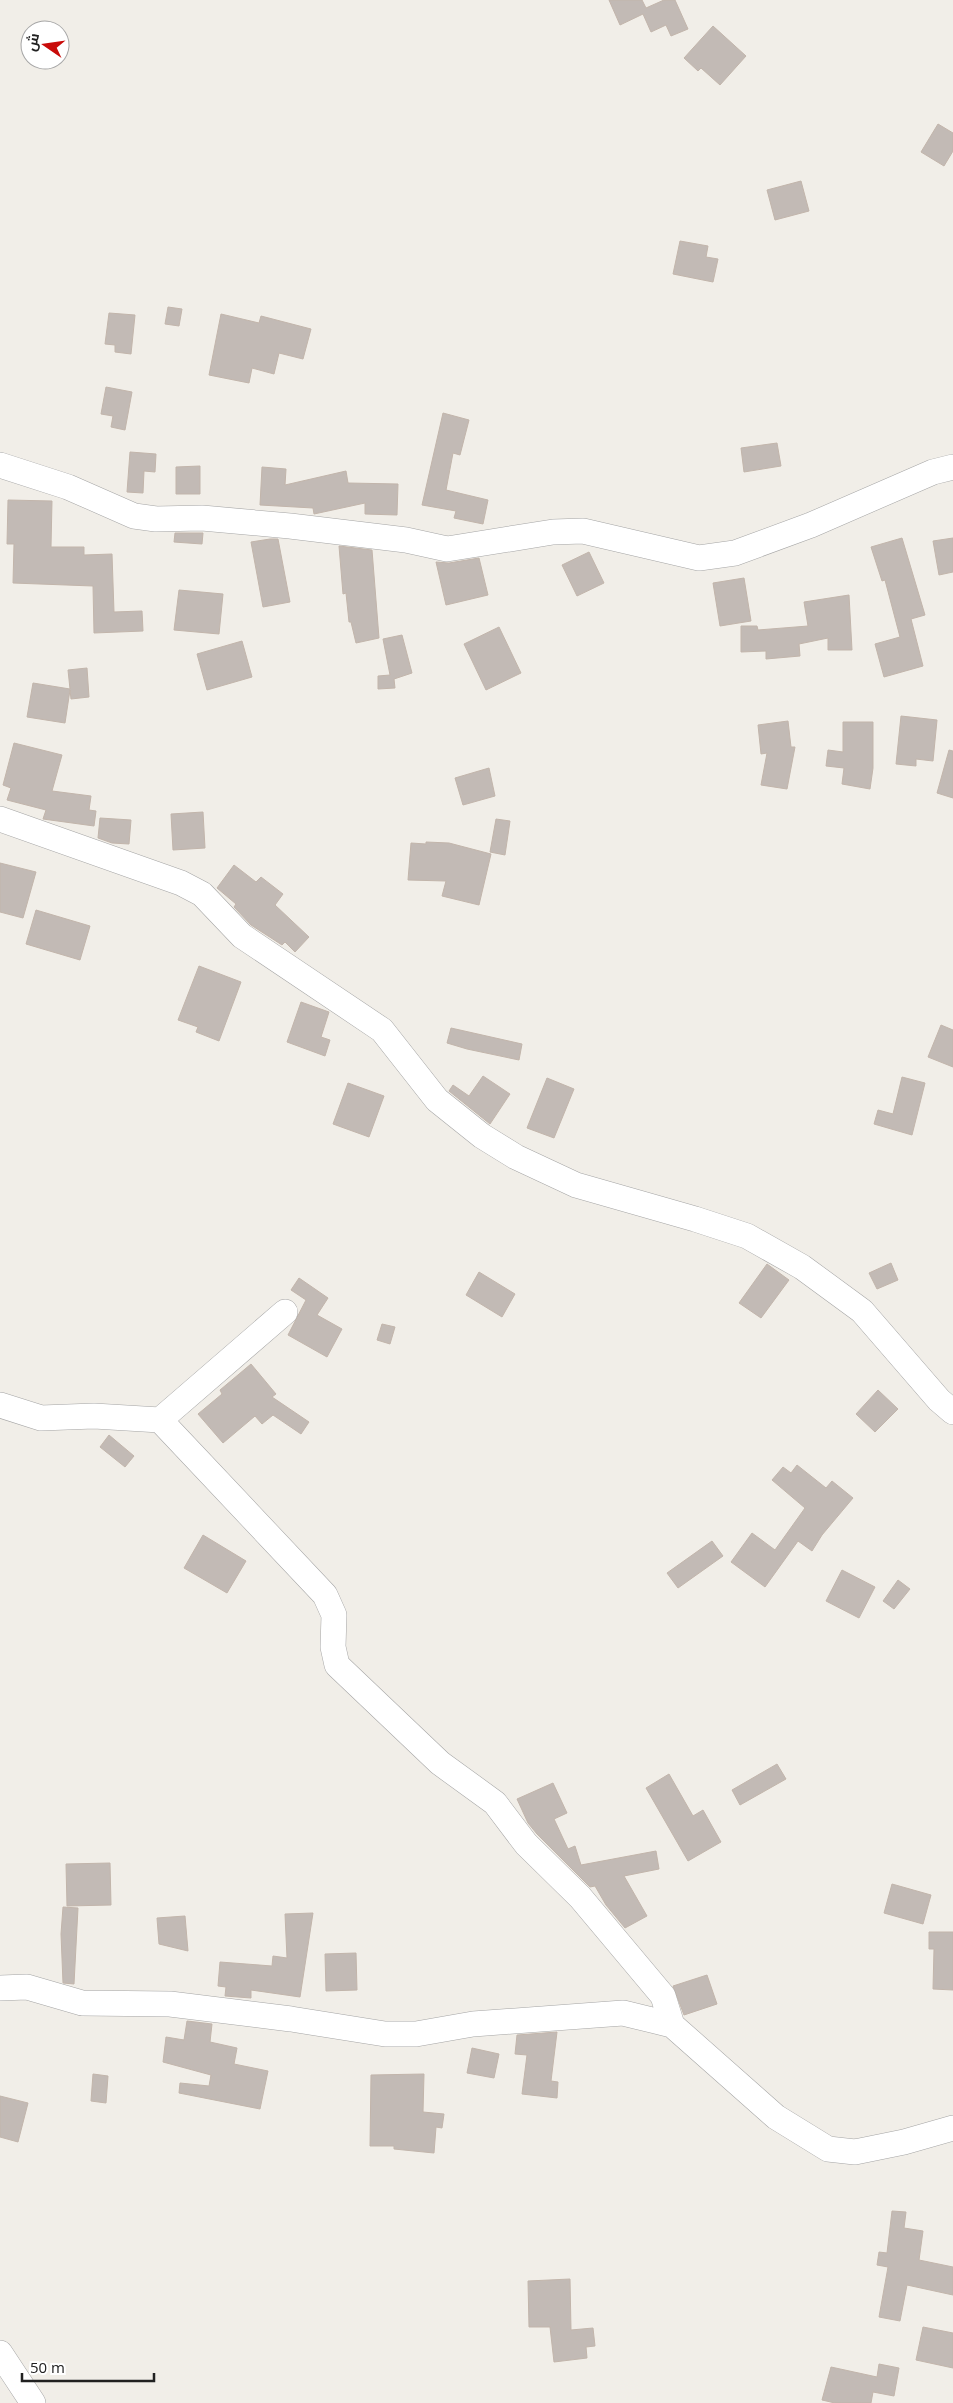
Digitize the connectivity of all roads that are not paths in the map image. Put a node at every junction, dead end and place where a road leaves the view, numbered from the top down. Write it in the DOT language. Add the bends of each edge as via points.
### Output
graph roads {
  1 [pos="0,465"];
  2 [pos="953,467"];
  3 [pos="0,819"];
  4 [pos="285,1312"];
  5 [pos="0,1406"];
  6 [pos="953,1412"];
  7 [pos="160,1420"];
  8 [pos="0,1988"];
  9 [pos="672,2025"];
  10 [pos="953,2128"];
  11 [pos="0,2354"];
  12 [pos="33,2403"];
  1 -- 2 [label="street" via="68,487 134,516 156,519 202,518 290,526 406,540 446,549 553,532 583,531 699,558 735,553 811,525 933,472"];
  3 -- 6 [label="street" via="181,883 202,894 242,936 382,1030 437,1100 482,1136 516,1157 576,1185 747,1236 802,1267 862,1311"];
  4 -- 7 [label="street"];
  5 -- 7 [label="street" via="41,1418 94,1416"];
  7 -- 9 [label="street" via="324,1596 334,1615 333,1647 337,1665 440,1763 495,1803 526,1844 580,1897 663,1996"];
  8 -- 9 [label="street" via="27,1987 82,2003 170,2004 385,2034 416,2034 473,2024 623,2013"];
  9 -- 10 [label="street" via="776,2117 828,2149 855,2152"];
  11 -- 12 [label="street"];
}
